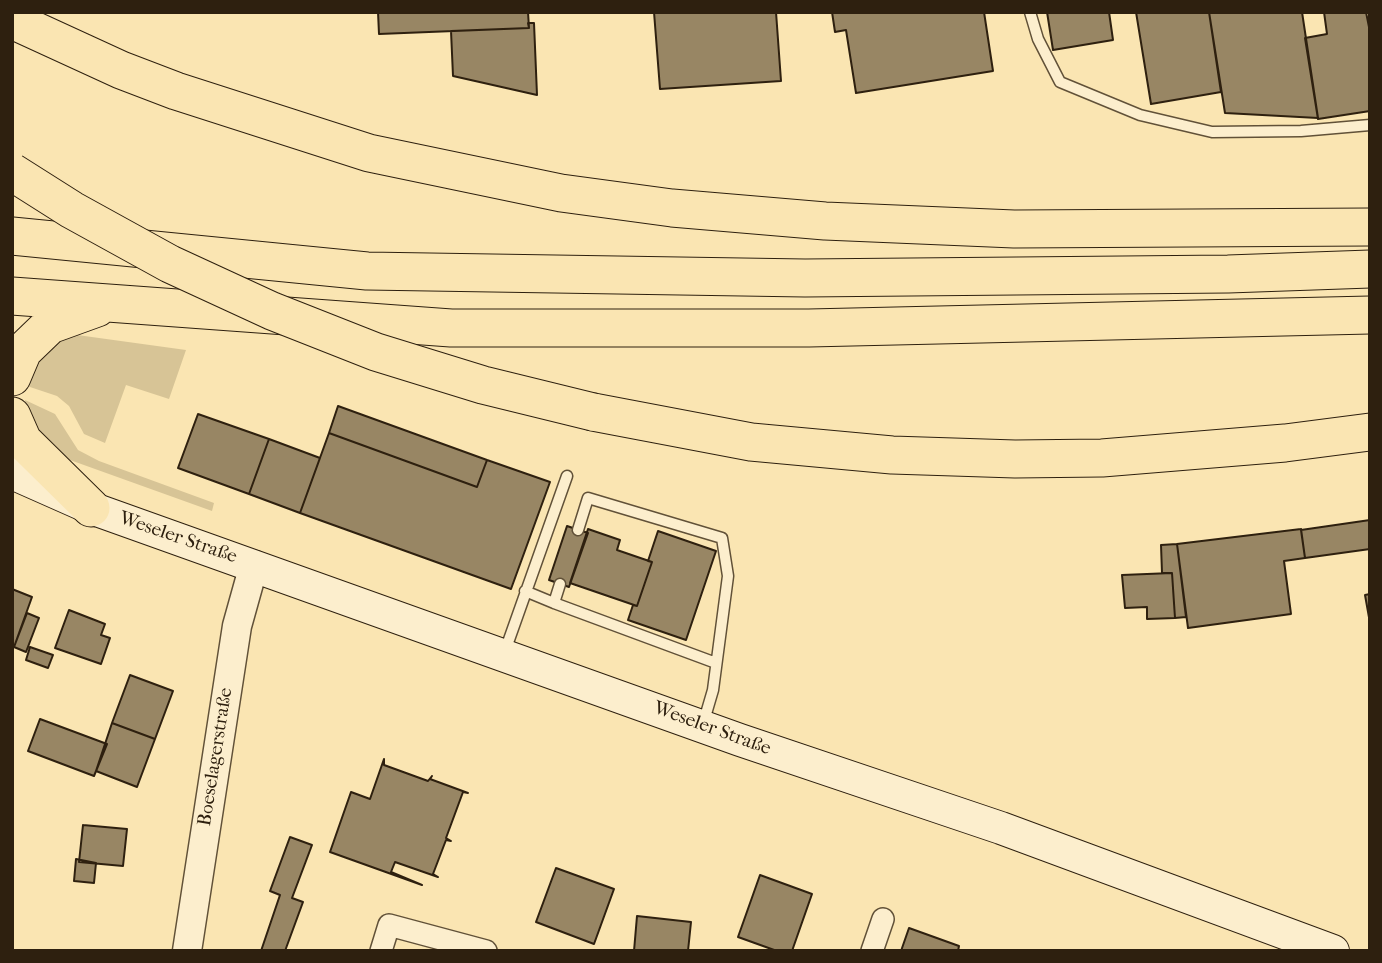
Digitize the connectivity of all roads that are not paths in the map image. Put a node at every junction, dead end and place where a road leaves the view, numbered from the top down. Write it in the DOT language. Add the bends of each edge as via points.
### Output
graph roads {
  1 [pos="1030,12"];
  2 [pos="12,20"];
  3 [pos="1370,125"];
  4 [pos="12,172"];
  5 [pos="1370,227"];
  6 [pos="12,236"];
  7 [pos="1370,268"];
  8 [pos="12,296"];
  9 [pos="104,305"];
  10 [pos="1370,315"];
  11 [pos="12,377"];
  12 [pos="12,416"];
  13 [pos="1370,432"];
  14 [pos="12,473"];
  15 [pos="567,476"];
  16 [pos="12,494"];
  17 [pos="91,508"];
  18 [pos="578,530"];
  19 [pos="254,565"];
  20 [pos="560,584"];
  21 [pos="525,591"];
  22 [pos="554,603"];
  23 [pos="504,654"];
  24 [pos="716,663"];
  25 [pos="702,726"];
  26 [pos="883,919"];
  27 [pos="187,951"];
  28 [pos="380,951"];
  29 [pos="486,951"];
  30 [pos="872,951"];
  31 [pos="1333,951"];
  1 -- 3 [label="lane" via="1060,82 1140,115 1212,132"];
  2 -- 5 [label="highway" via="176,91 381,156 548,190 672,208 825,221 1014,229"];
  4 -- 13 [label="highway, bridge" via="170,264 272,311 376,352 593,412 751,442 988,458 1102,458"];
  6 -- 7 [label="highway" via="381,271 805,278"];
  8 -- 9 [label="highway"];
  9 -- 10 [label="highway" via="451,328 834,327"];
  9 -- 11 [label="highway" via="50,325 23,351"];
  12 -- 17 [label="highway" via="23,440"];
  14 -- 17 [label="main road, Weseler Straße"];
  15 -- 21 [label="lane"];
  16 -- 17 [label="main road, Weseler Straße"];
  17 -- 19 [label="main road, Weseler Straße"];
  18 -- 24 [label="lane" via="588,498 722,538 728,576"];
  19 -- 23 [label="main road, Weseler Straße"];
  19 -- 27 [label="street, Boeselagerstraße" via="237,626"];
  20 -- 22 [label="lane"];
  21 -- 22 [label="lane"];
  21 -- 23 [label="lane"];
  22 -- 24 [label="lane"];
  23 -- 25 [label="main road, Weseler Straße"];
  24 -- 25 [label="lane"];
  25 -- 31 [label="main road, Weseler Straße" via="1001,828"];
  26 -- 30 [label="street"];
  28 -- 29 [label="street" via="389,925"];
}
